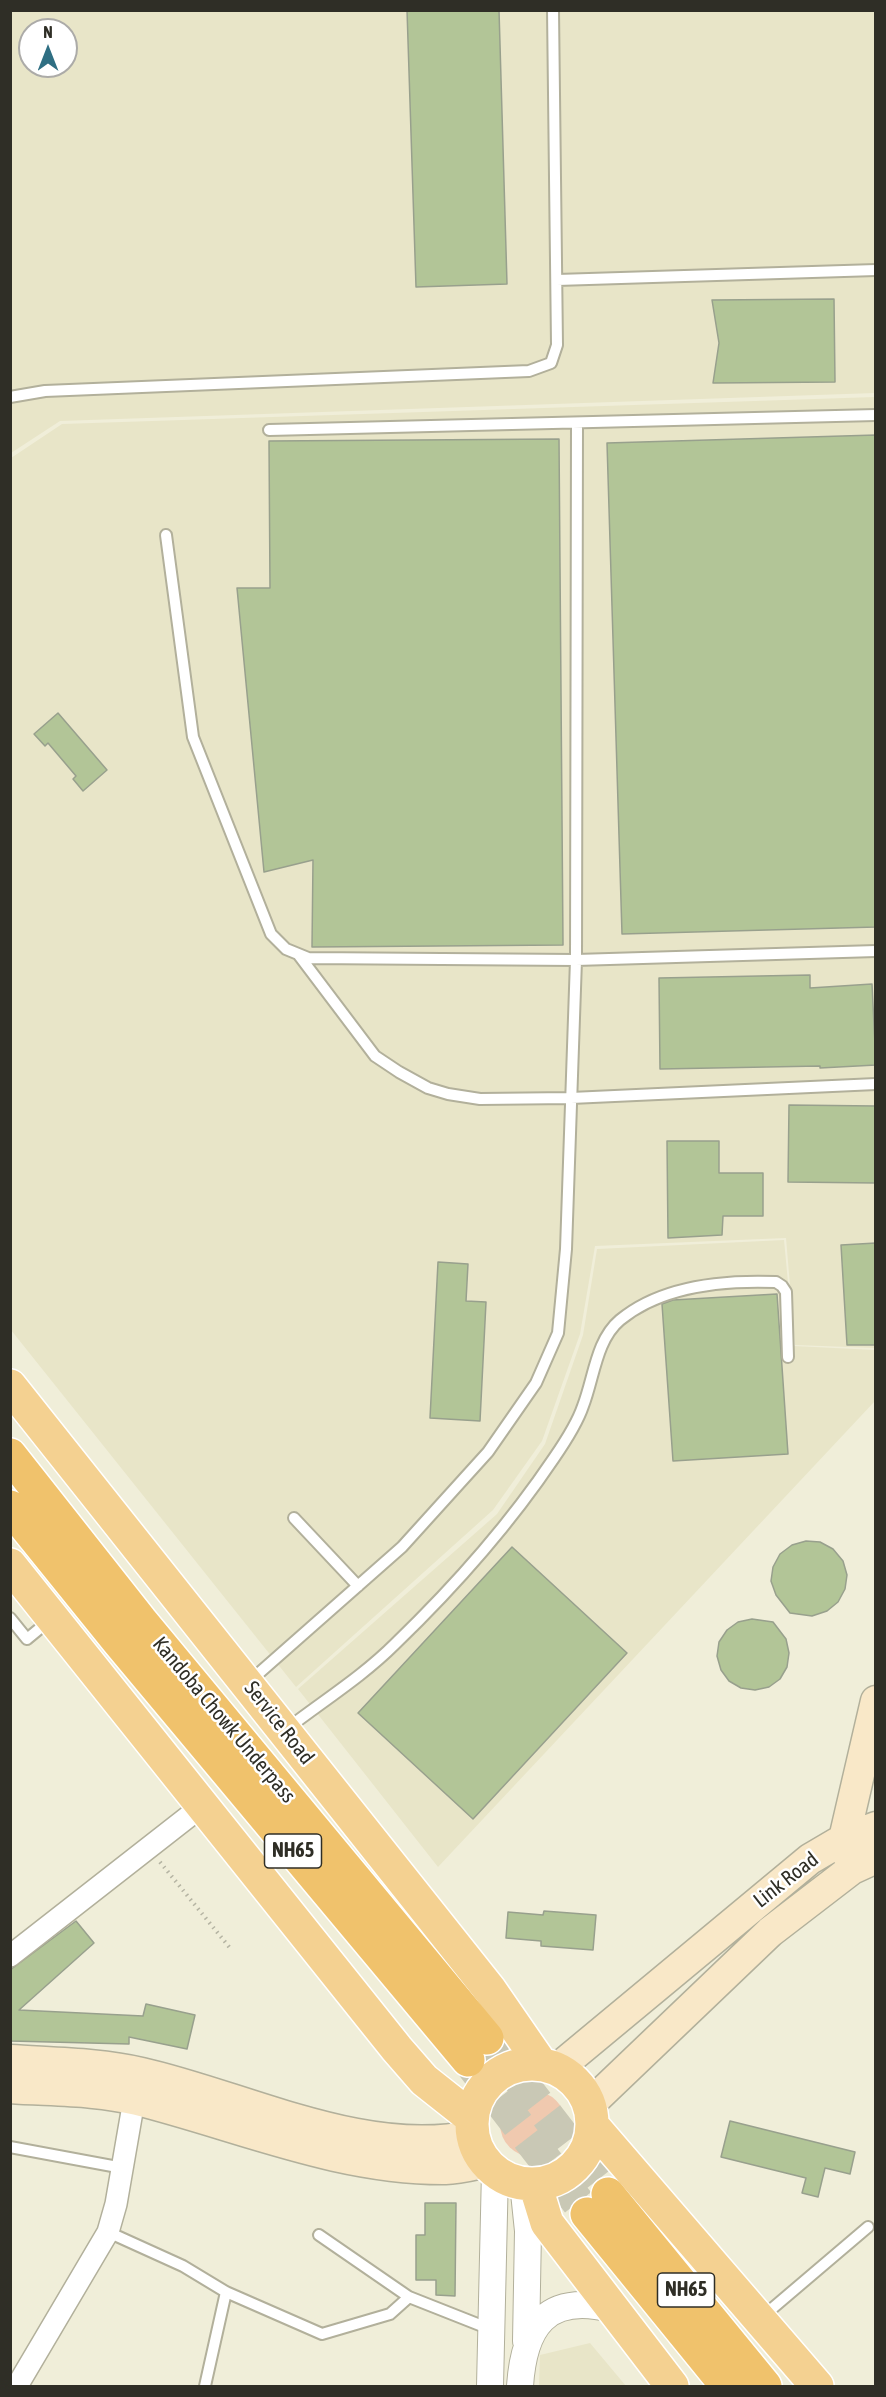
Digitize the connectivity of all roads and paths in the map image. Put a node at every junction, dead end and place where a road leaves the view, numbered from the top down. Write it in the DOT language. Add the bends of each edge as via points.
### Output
graph roads {
  1 [pos="553,10"];
  2 [pos="876,270"];
  3 [pos="557,279"];
  4 [pos="10,397"];
  5 [pos="876,416"];
  6 [pos="577,425"];
  7 [pos="269,430"];
  8 [pos="166,535"];
  9 [pos="876,951"];
  10 [pos="298,954"];
  11 [pos="576,960"];
  12 [pos="876,1084"];
  13 [pos="571,1098"];
  14 [pos="788,1357"];
  15 [pos="10,1386"];
  16 [pos="10,1455"];
  17 [pos="10,1507"];
  18 [pos="294,1518"];
  19 [pos="10,1565"];
  20 [pos="357,1586"];
  21 [pos="10,1618"];
  22 [pos="52,1618"];
  23 [pos="247,1683"];
  24 [pos="876,1701"];
  25 [pos="285,1730"];
  26 [pos="202,1806"];
  27 [pos="876,1827"];
  28 [pos="844,1839"];
  29 [pos="148,1848"];
  30 [pos="864,1864"];
  31 [pos="230,1948"];
  32 [pos="10,1956"];
  33 [pos="10,2060"];
  34 [pos="549,2067"];
  35 [pos="10,2088"];
  36 [pos="135,2100"];
  37 [pos="591,2115"];
  38 [pos="10,2147"];
  39 [pos="498,2159"];
  40 [pos="123,2168"];
  41 [pos="868,2227"];
  42 [pos="108,2232"];
  43 [pos="319,2235"];
  44 [pos="226,2292"];
  45 [pos="409,2297"];
  46 [pos="611,2309"];
  47 [pos="761,2318"];
  48 [pos="490,2330"];
  49 [pos="526,2341"];
  50 [pos="17,2386"];
  51 [pos="205,2386"];
  52 [pos="490,2386"];
  53 [pos="520,2386"];
  54 [pos="672,2386"];
  55 [pos="727,2386"];
  56 [pos="765,2386"];
  57 [pos="817,2386"];
  1 -- 3 [label="lane"];
  2 -- 3 [label="lane"];
  3 -- 4 [label="lane" via="557,345 551,363 530,371 45,391"];
  5 -- 6 [label="lane"];
  6 -- 7 [label="lane"];
  6 -- 11 [label="lane"];
  8 -- 10 [label="lane" via="193,736 271,934 286,949"];
  9 -- 11 [label="lane"];
  10 -- 11 [label="lane" via="308,958"];
  10 -- 13 [label="lane" via="375,1056 429,1088 480,1099"];
  11 -- 13 [label="lane"];
  12 -- 13 [label="lane"];
  13 -- 20 [label="lane" via="566,1249 554,1343 536,1383 488,1452 402,1547"];
  14 -- 25 [label="lane" via="786,1292 776,1282 674,1291 622,1318 604,1340 575,1423 490,1543 394,1646"];
  15 -- 23 [label="main road, Service Road"];
  16 -- 17 [label="highway, Kandoba Chowk Underpass / NH65" via="478,2049 118,1641"];
  18 -- 20 [label="lane"];
  19 -- 22 [label="main road"];
  20 -- 23 [label="lane"];
  21 -- 22 [label="lane" via="27,1639"];
  22 -- 26 [label="main road"];
  23 -- 25 [label="main road, Service Road"];
  24 -- 28 [label="main road"];
  25 -- 34 [label="main road, Service Road"];
  26 -- 29 [label="street"];
  26 -- 39 [label="main road" via="397,2049"];
  27 -- 28 [label="main road, Link Road"];
  28 -- 30 [label="main road"];
  28 -- 34 [label="main road, Link Road" via="810,1858"];
  29 -- 31 [label="path"];
  29 -- 32 [label="street"];
  30 -- 37 [label="main road, Link Road" via="770,1932"];
  33 -- 39 [label="main road" via="140,2072 340,2130 393,2138 449,2140"];
  34 -- 37 [label="main road" via="579,2085"];
  34 -- 39 [label="main road" via="515,2066 494,2078 479,2096"];
  35 -- 36 [label="main road"];
  36 -- 39 [label="main road" via="334,2157 390,2166 448,2169"];
  36 -- 40 [label="street"];
  37 -- 39 [label="main road" via="590,2141 578,2163 559,2178"];
  37 -- 47 [label="main road"];
  38 -- 40 [label="lane"];
  39 -- 46 [label="main road"];
  39 -- 48 [label="street"];
  39 -- 49 [label="street" via="528,2230"];
  40 -- 42 [label="street"];
  41 -- 47 [label="lane"];
  42 -- 44 [label="lane" via="183,2266"];
  42 -- 50 [label="street"];
  43 -- 45 [label="lane"];
  44 -- 45 [label="lane" via="322,2334 390,2314"];
  44 -- 51 [label="lane"];
  45 -- 48 [label="lane"];
  46 -- 49 [label="street" via="590,2304 566,2306 550,2314"];
  46 -- 54 [label="main road"];
  47 -- 57 [label="main road"];
  48 -- 52 [label="street"];
  49 -- 53 [label="street"];
  55 -- 56 [label="highway, NH65" via="598,2204"];
}
